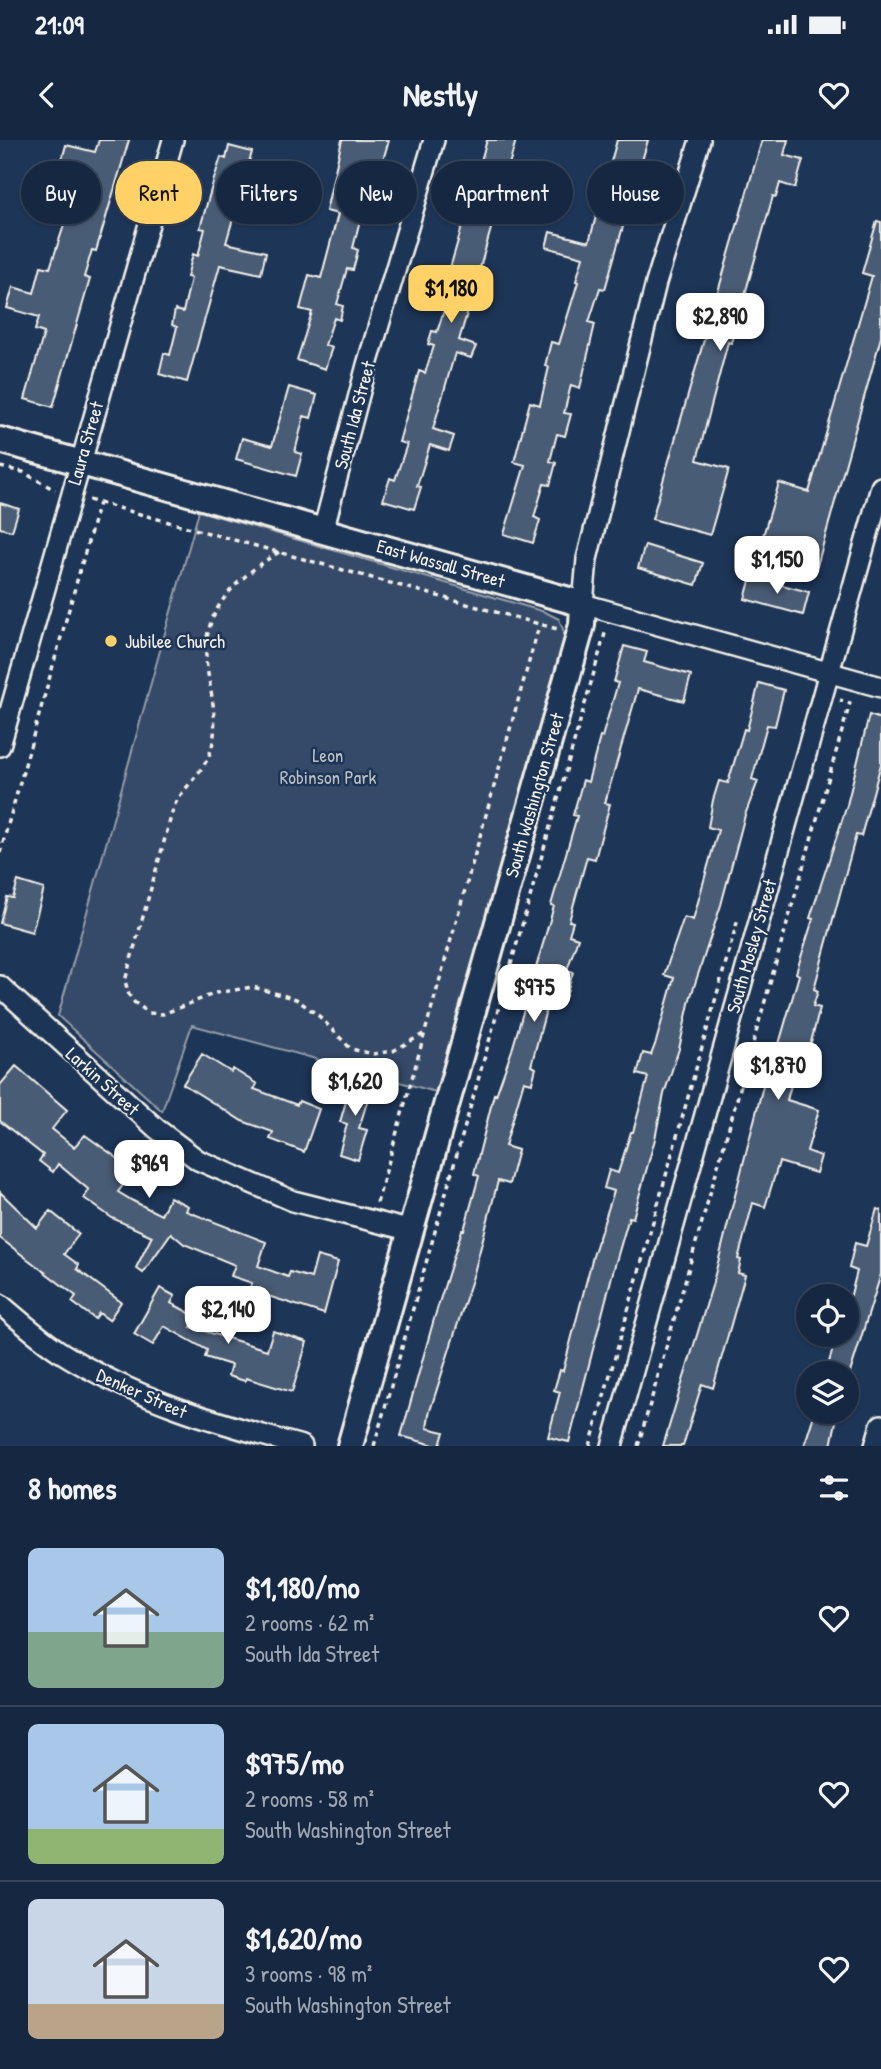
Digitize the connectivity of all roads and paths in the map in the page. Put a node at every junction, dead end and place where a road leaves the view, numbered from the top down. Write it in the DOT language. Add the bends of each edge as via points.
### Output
graph roads {
  1 [pos="173,140"];
  2 [pos="434,140"];
  3 [pos="700,140"];
  4 [pos="0,440"];
  5 [pos="79,463"];
  6 [pos="0,467"];
  7 [pos="881,487"];
  8 [pos="70,495"];
  9 [pos="99,503"];
  10 [pos="323,531"];
  11 [pos="279,552"];
  12 [pos="583,604"];
  13 [pos="539,626"];
  14 [pos="607,629"];
  15 [pos="580,634"];
  16 [pos="604,638"];
  17 [pos="828,672"];
  18 [pos="881,687"];
  19 [pos="850,703"];
  20 [pos="0,746"];
  21 [pos="0,853"];
  22 [pos="0,986"];
  23 [pos="425,1033"];
  24 [pos="377,1204"];
  25 [pos="412,1231"];
  26 [pos="0,1304"];
  27 [pos="881,1425"];
  28 [pos="302,1446"];
  29 [pos="349,1446"];
  30 [pos="374,1446"];
  31 [pos="612,1446"];
  32 [pos="638,1446"];
  33 [pos="875,1446"];
  1 -- 5 [label="street, Laura Street"];
  2 -- 10 [label="street, South Ida Street"];
  3 -- 12 [label="street, South Washington Street" via="656,283 587,559"];
  4 -- 5 [label="street, East Wassall Street"];
  5 -- 8 [label="street, Laura Street"];
  5 -- 10 [label="street, East Wassall Street"];
  6 -- 8 [label="path" via="23,472"];
  7 -- 17 [label="street, South Mosley Street"];
  8 -- 9 [label="path"];
  8 -- 20 [label="street, Laura Street"];
  9 -- 11 [label="path"];
  9 -- 21 [label="path"];
  10 -- 12 [label="street, East Wassall Street"];
  11 -- 13 [label="path"];
  11 -- 23 [label="path" via="248,572 211,615 206,665 216,722 209,753 174,806 133,944 125,981 129,995 149,1013 163,1014 216,993 253,987 296,999 351,1049 373,1054 393,1051"];
  12 -- 15 [label="street, South Washington Street"];
  12 -- 17 [label="street, East Wassall Street"];
  13 -- 15 [label="path"];
  13 -- 23 [label="path"];
  14 -- 16 [label="path"];
  15 -- 16 [label="path"];
  15 -- 25 [label="street, South Washington Street"];
  16 -- 30 [label="path"];
  17 -- 18 [label="street, East Wassall Street"];
  17 -- 31 [label="street, South Mosley Street"];
  19 -- 32 [label="path"];
  22 -- 25 [label="street, Larkin Street" via="157,1129 198,1160 293,1201"];
  23 -- 24 [label="path"];
  25 -- 29 [label="street, South Washington Street"];
  26 -- 28 [label="street, Denker Street" via="56,1349 116,1383 178,1410"];
  27 -- 33 [label="street"];
}
